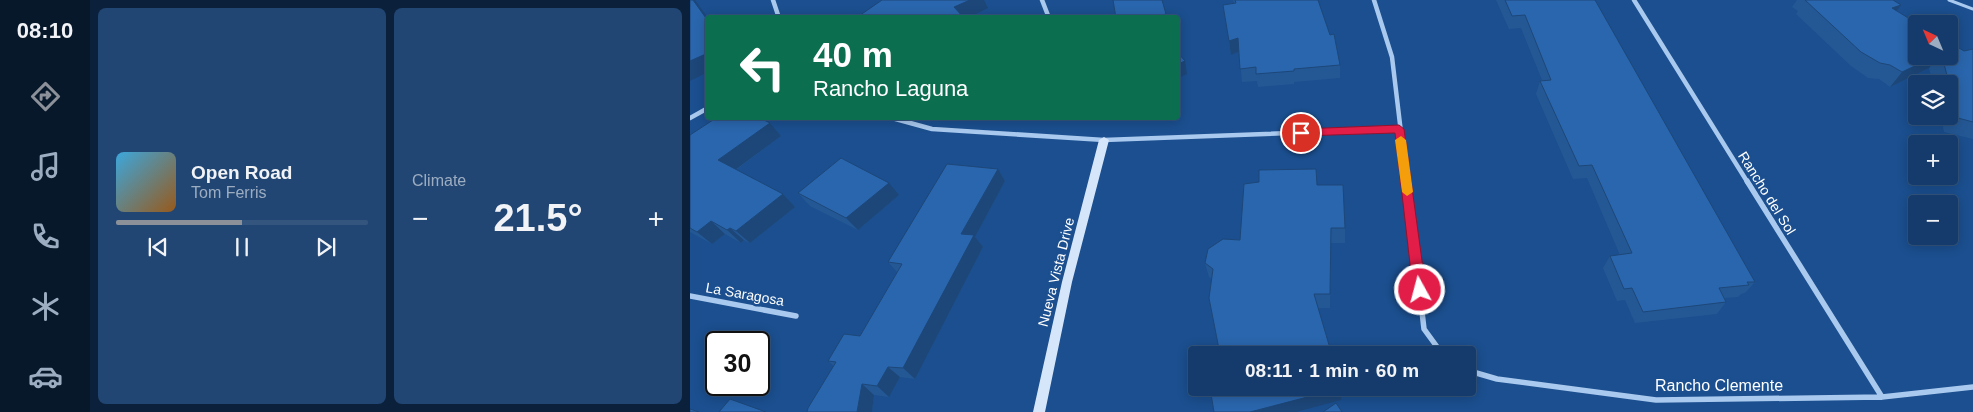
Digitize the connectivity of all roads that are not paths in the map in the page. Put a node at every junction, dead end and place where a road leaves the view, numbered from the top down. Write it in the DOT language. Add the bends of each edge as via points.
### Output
graph roads {
  1 [pos="772,0"];
  2 [pos="1042,0"];
  3 [pos="1374,0"];
  4 [pos="1634,0"];
  5 [pos="1949,0"];
  6 [pos="1973,9"];
  7 [pos="778,15"];
  8 [pos="1048,15"];
  9 [pos="705,110"];
  10 [pos="690,118"];
  11 [pos="899,120"];
  12 [pos="1399,129"];
  13 [pos="1104,140"];
  14 [pos="690,296"];
  15 [pos="796,316"];
  16 [pos="1436,346"];
  17 [pos="1476,373"];
  18 [pos="1973,387"];
  19 [pos="1882,397"];
  20 [pos="1039,412"];
  1 -- 7 [label="street"];
  2 -- 8 [label="street"];
  3 -- 12 [label="street" via="1392,58"];
  4 -- 19 [label="street, Rancho del Sol"];
  5 -- 6 [label="lane"];
  9 -- 10 [label="street"];
  11 -- 13 [label="street" via="932,129"];
  12 -- 13 [label="street"];
  12 -- 16 [label="street" via="1424,329"];
  13 -- 20 [label="street, Nueva Vista Drive" via="1067,282"];
  14 -- 15 [label="street, La Saragosa"];
  17 -- 19 [label="street, Rancho Clemente" via="1496,379 1656,400"];
  18 -- 19 [label="street, Rancho Clemente"];
}
